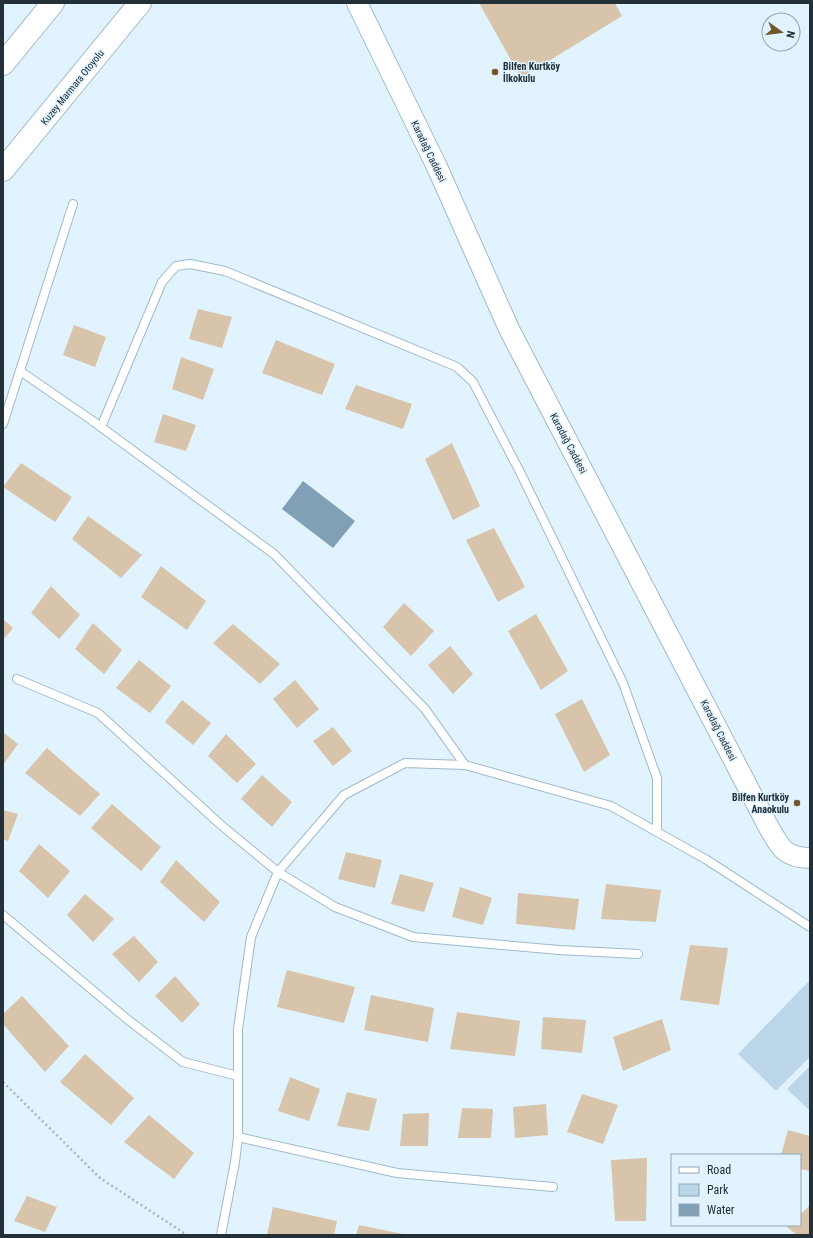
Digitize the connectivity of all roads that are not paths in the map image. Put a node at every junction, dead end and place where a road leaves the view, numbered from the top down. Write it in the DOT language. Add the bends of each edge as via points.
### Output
graph roads {
  1 [pos="53,3"];
  2 [pos="140,3"];
  3 [pos="357,3"];
  4 [pos="3,64"];
  5 [pos="3,170"];
  6 [pos="73,204"];
  7 [pos="20,371"];
  8 [pos="3,424"];
  9 [pos="101,427"];
  10 [pos="17,679"];
  11 [pos="465,765"];
  12 [pos="657,832"];
  13 [pos="810,858"];
  14 [pos="278,872"];
  15 [pos="3,915"];
  16 [pos="810,926"];
  17 [pos="638,954"];
  18 [pos="238,1076"];
  19 [pos="238,1137"];
  20 [pos="553,1187"];
  21 [pos="222,1235"];
  1 -- 4 [label="highway"];
  2 -- 5 [label="highway, Kuzey Marmara Otoyolu"];
  3 -- 13 [label="street, Karadağ Caddesi" via="437,167 509,329 767,824 784,851 794,856"];
  6 -- 7 [label="lane"];
  7 -- 8 [label="lane"];
  7 -- 9 [label="lane"];
  9 -- 11 [label="lane" via="274,554 425,709"];
  9 -- 12 [label="lane" via="162,282 176,266 190,264 225,271 457,367 473,382 623,684 657,778"];
  10 -- 14 [label="lane" via="98,713 221,825"];
  11 -- 12 [label="lane" via="611,806"];
  11 -- 14 [label="lane" via="406,763 344,795"];
  12 -- 16 [label="lane" via="707,860"];
  14 -- 17 [label="lane" via="335,907 414,936"];
  14 -- 18 [label="lane" via="250,937 238,1029"];
  15 -- 18 [label="lane" via="127,1019 183,1062"];
  18 -- 19 [label="lane"];
  19 -- 20 [label="lane" via="397,1173"];
  19 -- 21 [label="lane"];
}
